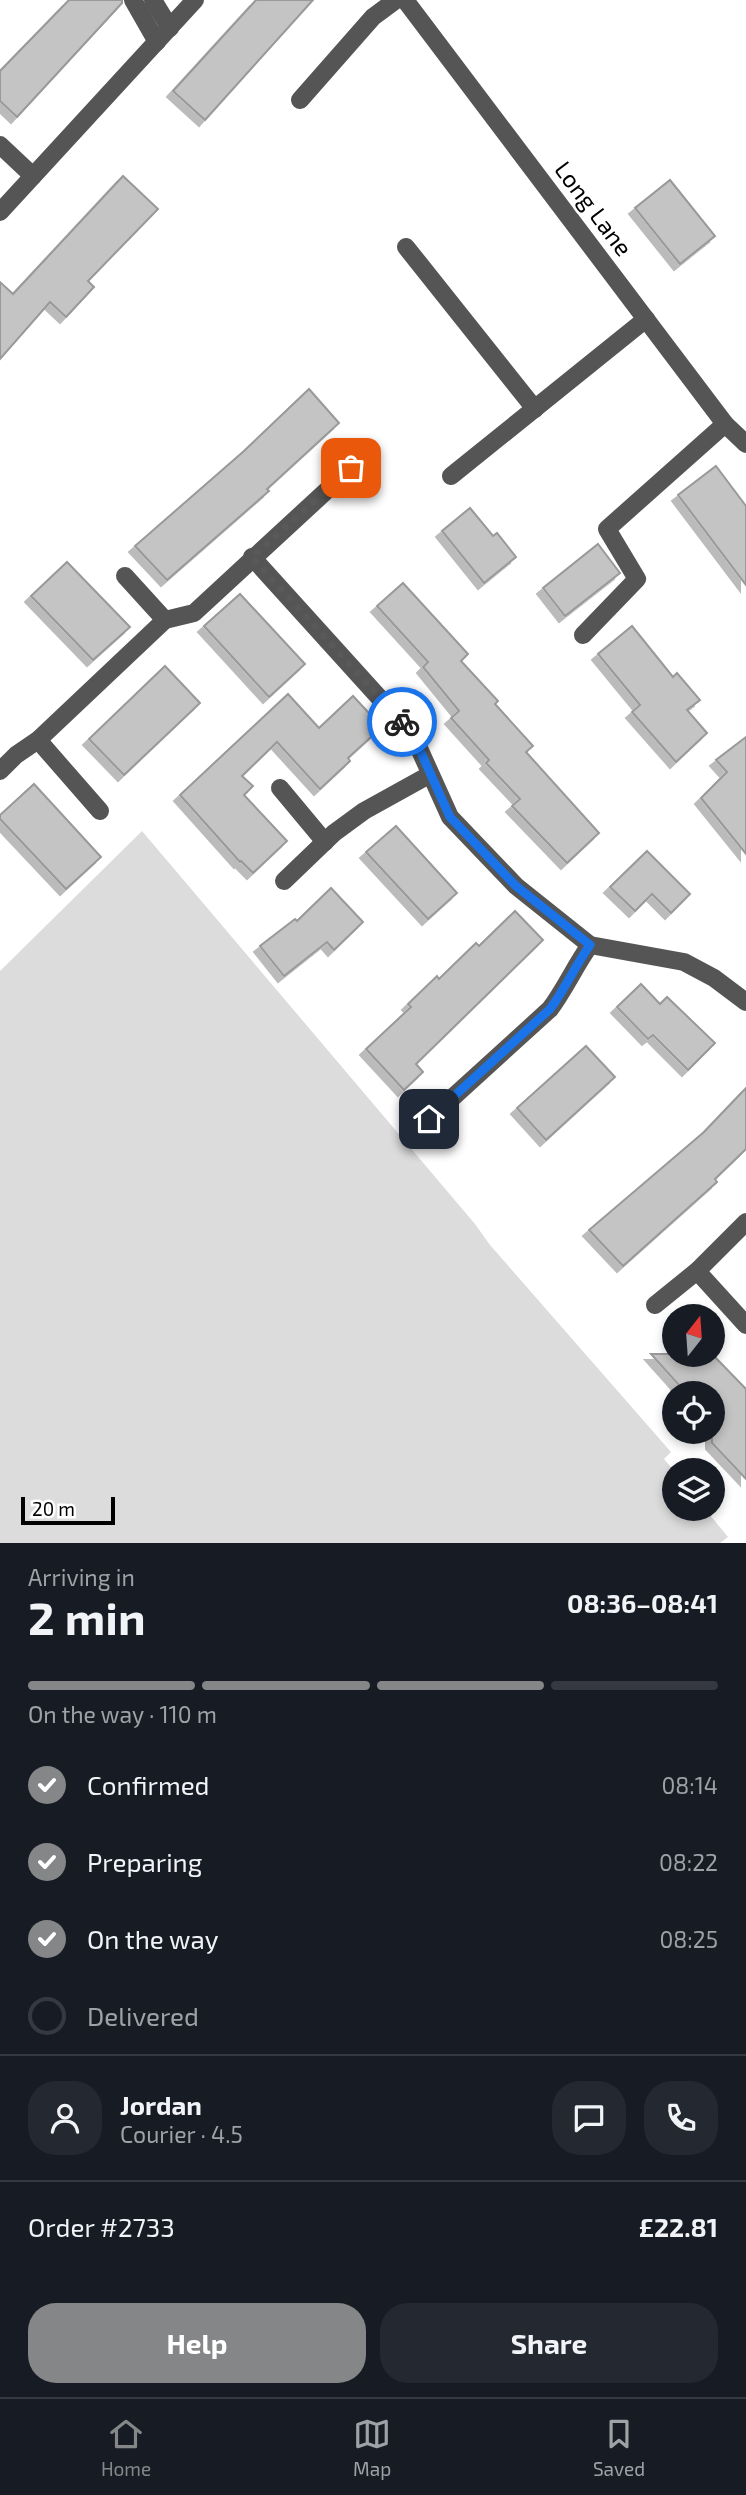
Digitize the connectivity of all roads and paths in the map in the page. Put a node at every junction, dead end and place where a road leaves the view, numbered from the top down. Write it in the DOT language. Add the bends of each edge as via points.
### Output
graph roads {
  1 [pos="133,0"];
  2 [pos="153,0"];
  3 [pos="195,0"];
  4 [pos="396,0"];
  5 [pos="405,0"];
  6 [pos="170,28"];
  7 [pos="157,42"];
  8 [pos="300,100"];
  9 [pos="0,145"];
  10 [pos="33,176"];
  11 [pos="0,212"];
  12 [pos="406,247"];
  13 [pos="646,319"];
  14 [pos="535,408"];
  15 [pos="725,424"];
  16 [pos="745,441"];
  17 [pos="351,468"];
  18 [pos="451,476"];
  19 [pos="252,557"];
  20 [pos="125,576"];
  21 [pos="164,620"];
  22 [pos="583,635"];
  23 [pos="38,740"];
  24 [pos="0,771"];
  25 [pos="429,775"];
  26 [pos="280,788"];
  27 [pos="100,811"];
  28 [pos="325,842"];
  29 [pos="284,881"];
  30 [pos="590,945"];
  31 [pos="746,1002"];
  32 [pos="429,1119"];
  33 [pos="746,1222"];
  34 [pos="697,1271"];
  35 [pos="655,1306"];
  36 [pos="746,1325"];
  1 -- 7 [label="street"];
  2 -- 6 [label="street"];
  3 -- 6 [label="street"];
  4 -- 8 [label="street" via="373,17"];
  5 -- 13 [label="street, Long Lane"];
  6 -- 7 [label="street"];
  7 -- 10 [label="street"];
  9 -- 10 [label="street"];
  10 -- 11 [label="street"];
  12 -- 14 [label="street"];
  13 -- 14 [label="street"];
  13 -- 15 [label="street, Long Lane"];
  14 -- 18 [label="street"];
  15 -- 16 [label="street, Long Lane"];
  15 -- 22 [label="street" via="607,529 637,579"];
  17 -- 19 [label="street"];
  19 -- 21 [label="street" via="194,612"];
  19 -- 25 [label="street" via="413,735"];
  20 -- 21 [label="street"];
  21 -- 23 [label="street"];
  23 -- 24 [label="street"];
  23 -- 27 [label="street"];
  25 -- 28 [label="street" via="364,811"];
  25 -- 30 [label="street" via="450,817 516,886"];
  26 -- 28 [label="street"];
  28 -- 29 [label="street"];
  30 -- 31 [label="street" via="684,962"];
  30 -- 32 [label="street" via="550,1009"];
  33 -- 34 [label="street"];
  34 -- 35 [label="street"];
  34 -- 36 [label="street"];
}
